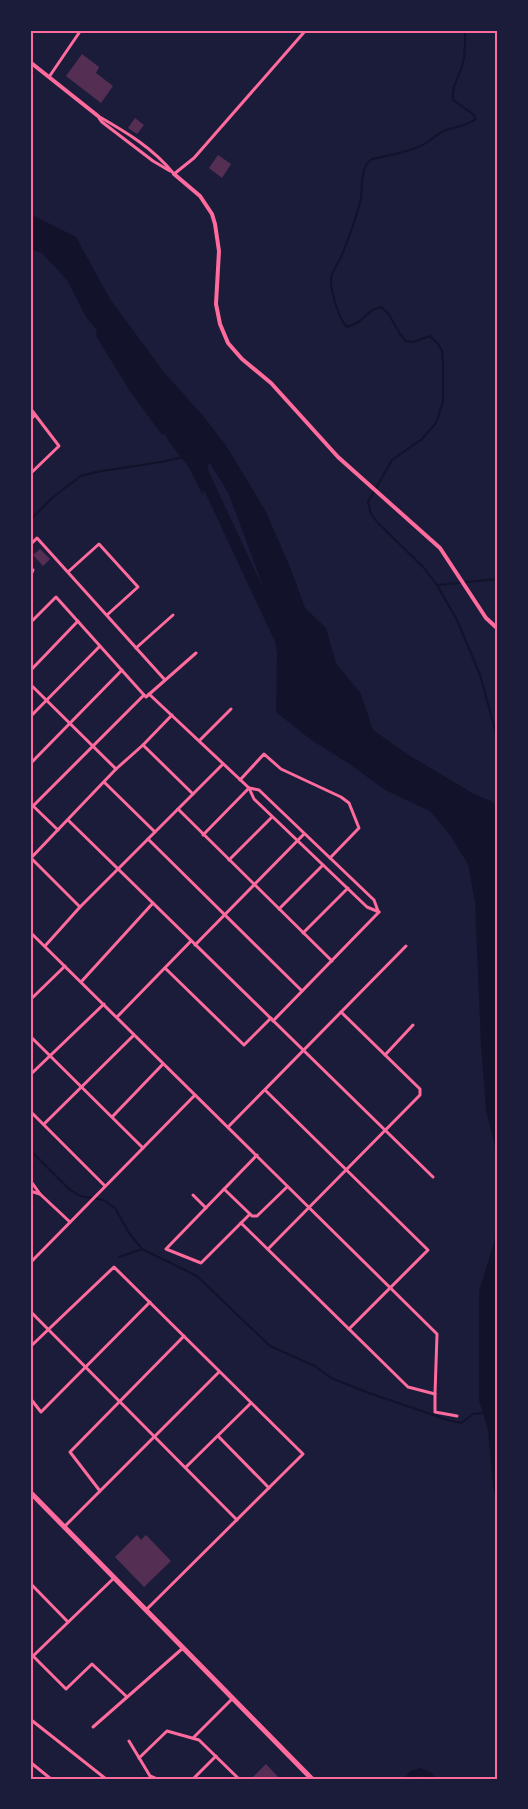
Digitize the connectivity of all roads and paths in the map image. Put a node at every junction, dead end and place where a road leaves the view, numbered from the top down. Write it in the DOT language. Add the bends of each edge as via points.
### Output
graph roads {
  1 [pos="81,30"];
  2 [pos="306,30"];
  3 [pos="30,62"];
  4 [pos="49,77"];
  5 [pos="98,116"];
  6 [pos="174,174"];
  7 [pos="30,408"];
  8 [pos="35,415"];
  9 [pos="30,420"];
  10 [pos="30,474"];
  11 [pos="30,544"];
  12 [pos="30,568"];
  13 [pos="69,571"];
  14 [pos="30,577"];
  15 [pos="107,615"];
  16 [pos="173,615"];
  17 [pos="78,621"];
  18 [pos="30,623"];
  19 [pos="498,629"];
  20 [pos="498,640"];
  21 [pos="100,646"];
  22 [pos="136,648"];
  23 [pos="196,652"];
  24 [pos="122,670"];
  25 [pos="30,671"];
  26 [pos="165,680"];
  27 [pos="30,684"];
  28 [pos="149,694"];
  29 [pos="144,695"];
  30 [pos="46,700"];
  31 [pos="231,709"];
  32 [pos="172,715"];
  33 [pos="30,717"];
  34 [pos="69,724"];
  35 [pos="200,740"];
  36 [pos="143,745"];
  37 [pos="92,746"];
  38 [pos="30,764"];
  39 [pos="223,764"];
  40 [pos="116,769"];
  41 [pos="240,780"];
  42 [pos="104,782"];
  43 [pos="249,788"];
  44 [pos="193,794"];
  45 [pos="31,806"];
  46 [pos="178,809"];
  47 [pos="272,817"];
  48 [pos="68,820"];
  49 [pos="58,830"];
  50 [pos="155,832"];
  51 [pos="304,834"];
  52 [pos="202,835"];
  53 [pos="148,839"];
  54 [pos="297,841"];
  55 [pos="30,858"];
  56 [pos="330,858"];
  57 [pos="228,861"];
  58 [pos="323,865"];
  59 [pos="118,869"];
  60 [pos="253,885"];
  61 [pos="348,888"];
  62 [pos="153,903"];
  63 [pos="80,907"];
  64 [pos="279,909"];
  65 [pos="379,912"];
  66 [pos="224,915"];
  67 [pos="30,932"];
  68 [pos="303,933"];
  69 [pos="191,941"];
  70 [pos="195,945"];
  71 [pos="45,946"];
  72 [pos="405,946"];
  73 [pos="332,961"];
  74 [pos="65,966"];
  75 [pos="165,968"];
  76 [pos="81,982"];
  77 [pos="302,991"];
  78 [pos="30,1000"];
  79 [pos="104,1004"];
  80 [pos="341,1012"];
  81 [pos="117,1018"];
  82 [pos="272,1019"];
  83 [pos="413,1025"];
  84 [pos="134,1035"];
  85 [pos="30,1036"];
  86 [pos="304,1051"];
  87 [pos="385,1055"];
  88 [pos="50,1056"];
  89 [pos="164,1064"];
  90 [pos="30,1075"];
  91 [pos="81,1087"];
  92 [pos="266,1090"];
  93 [pos="195,1095"];
  94 [pos="30,1110"];
  95 [pos="112,1117"];
  96 [pos="44,1124"];
  97 [pos="228,1127"];
  98 [pos="385,1131"];
  99 [pos="143,1148"];
  100 [pos="256,1155"];
  101 [pos="347,1170"];
  102 [pos="432,1178"];
  103 [pos="30,1180"];
  104 [pos="105,1186"];
  105 [pos="287,1186"];
  106 [pos="224,1190"];
  107 [pos="30,1191"];
  108 [pos="40,1194"];
  109 [pos="193,1195"];
  110 [pos="310,1207"];
  111 [pos="206,1208"];
  112 [pos="250,1214"];
  113 [pos="70,1222"];
  114 [pos="241,1223"];
  115 [pos="268,1249"];
  116 [pos="30,1263"];
  117 [pos="391,1287"];
  118 [pos="150,1302"];
  119 [pos="30,1311"];
  120 [pos="349,1329"];
  121 [pos="48,1330"];
  122 [pos="184,1336"];
  123 [pos="30,1347"];
  124 [pos="86,1367"];
  125 [pos="219,1372"];
  126 [pos="435,1394"];
  127 [pos="30,1398"];
  128 [pos="120,1401"];
  129 [pos="251,1403"];
  130 [pos="457,1416"];
  131 [pos="218,1436"];
  132 [pos="156,1437"];
  133 [pos="186,1467"];
  134 [pos="269,1488"];
  135 [pos="100,1491"];
  136 [pos="30,1492"];
  137 [pos="237,1520"];
  138 [pos="64,1527"];
  139 [pos="114,1578"];
  140 [pos="30,1583"];
  141 [pos="146,1610"];
  142 [pos="68,1622"];
  143 [pos="183,1648"];
  144 [pos="32,1654"];
  145 [pos="127,1696"];
  146 [pos="232,1698"];
  147 [pos="30,1719"];
  148 [pos="93,1727"];
  149 [pos="193,1738"];
  150 [pos="129,1741"];
  151 [pos="216,1756"];
  152 [pos="139,1758"];
  153 [pos="32,1764"];
  154 [pos="30,1770"];
  155 [pos="51,1779"];
  156 [pos="106,1779"];
  157 [pos="156,1779"];
  158 [pos="193,1779"];
  159 [pos="239,1779"];
  160 [pos="311,1779"];
  1 -- 4 [label="street"];
  2 -- 6 [label="street" via="194,158"];
  3 -- 4 [label="street"];
  4 -- 5 [label="street"];
  5 -- 6 [label="street"];
  5 -- 6 [label="street" via="160,157"];
  6 -- 19 [label="street" via="200,196 212,214 219,251 216,304 228,343 338,457 440,548 486,618"];
  7 -- 8 [label="street"];
  8 -- 9 [label="street"];
  8 -- 10 [label="street" via="58,446"];
  11 -- 13 [label="street" via="37,538"];
  12 -- 14 [label="street"];
  13 -- 15 [label="street"];
  13 -- 15 [label="street" via="99,544 138,587"];
  15 -- 22 [label="street"];
  16 -- 22 [label="street"];
  17 -- 18 [label="street" via="56,597"];
  17 -- 21 [label="street"];
  17 -- 25 [label="street"];
  19 -- 20 [label="street"];
  21 -- 24 [label="street"];
  21 -- 30 [label="street"];
  22 -- 26 [label="street"];
  23 -- 26 [label="street"];
  24 -- 29 [label="street"];
  24 -- 34 [label="street"];
  26 -- 28 [label="street"];
  27 -- 30 [label="street"];
  28 -- 29 [label="street"];
  28 -- 32 [label="street"];
  29 -- 37 [label="street"];
  30 -- 33 [label="street"];
  30 -- 34 [label="street"];
  31 -- 35 [label="street"];
  32 -- 35 [label="street"];
  32 -- 36 [label="street"];
  34 -- 37 [label="street"];
  34 -- 38 [label="street"];
  35 -- 39 [label="street"];
  36 -- 40 [label="street"];
  36 -- 44 [label="street"];
  37 -- 40 [label="street"];
  37 -- 45 [label="street"];
  39 -- 41 [label="street"];
  39 -- 44 [label="street"];
  40 -- 42 [label="street"];
  41 -- 43 [label="street"];
  41 -- 56 [label="street" via="264,754 281,769 350,803 359,828"];
  42 -- 48 [label="street"];
  42 -- 50 [label="street"];
  43 -- 47 [label="street"];
  43 -- 51 [label="street" via="259,790"];
  43 -- 52 [label="street"];
  44 -- 46 [label="street"];
  45 -- 49 [label="street"];
  46 -- 50 [label="street"];
  46 -- 52 [label="street"];
  47 -- 54 [label="street"];
  47 -- 57 [label="street"];
  48 -- 49 [label="street"];
  48 -- 59 [label="street"];
  49 -- 55 [label="street"];
  50 -- 53 [label="street"];
  51 -- 54 [label="street"];
  51 -- 56 [label="street"];
  52 -- 57 [label="street"];
  53 -- 59 [label="street"];
  53 -- 66 [label="street"];
  54 -- 58 [label="street"];
  54 -- 60 [label="street"];
  55 -- 63 [label="street"];
  56 -- 65 [label="street" via="375,900"];
  57 -- 60 [label="street"];
  58 -- 61 [label="street"];
  58 -- 64 [label="street"];
  59 -- 62 [label="street"];
  59 -- 63 [label="street"];
  60 -- 64 [label="street"];
  60 -- 66 [label="street"];
  61 -- 65 [label="street" via="367,907"];
  61 -- 68 [label="street"];
  62 -- 69 [label="street"];
  62 -- 76 [label="street"];
  63 -- 71 [label="street"];
  64 -- 68 [label="street"];
  65 -- 73 [label="street"];
  66 -- 70 [label="street"];
  66 -- 77 [label="street"];
  67 -- 71 [label="street"];
  68 -- 73 [label="street"];
  69 -- 70 [label="street"];
  69 -- 75 [label="street"];
  70 -- 82 [label="street"];
  71 -- 74 [label="street"];
  72 -- 80 [label="street"];
  73 -- 77 [label="street"];
  74 -- 76 [label="street"];
  74 -- 78 [label="street"];
  75 -- 81 [label="street"];
  75 -- 82 [label="street" via="244,1046"];
  76 -- 79 [label="street"];
  77 -- 82 [label="street"];
  79 -- 81 [label="street"];
  79 -- 88 [label="street"];
  80 -- 86 [label="street"];
  80 -- 87 [label="street"];
  81 -- 84 [label="street"];
  82 -- 86 [label="street"];
  83 -- 87 [label="street"];
  84 -- 89 [label="street"];
  84 -- 91 [label="street"];
  85 -- 88 [label="street"];
  86 -- 92 [label="street"];
  86 -- 98 [label="street"];
  87 -- 98 [label="street" via="420,1089 420,1095"];
  88 -- 90 [label="street"];
  88 -- 91 [label="street"];
  89 -- 93 [label="street"];
  89 -- 95 [label="street"];
  91 -- 95 [label="street"];
  91 -- 96 [label="street"];
  92 -- 97 [label="street"];
  92 -- 101 [label="street"];
  93 -- 97 [label="street"];
  93 -- 99 [label="street"];
  94 -- 96 [label="street"];
  95 -- 99 [label="street"];
  96 -- 104 [label="street"];
  97 -- 100 [label="street"];
  98 -- 101 [label="street"];
  98 -- 102 [label="street"];
  99 -- 104 [label="street"];
  100 -- 105 [label="street"];
  100 -- 106 [label="street"];
  101 -- 110 [label="street"];
  101 -- 117 [label="street" via="428,1250"];
  103 -- 108 [label="street"];
  104 -- 113 [label="street"];
  105 -- 110 [label="street"];
  105 -- 112 [label="street" via="257,1216"];
  106 -- 111 [label="street"];
  106 -- 112 [label="street"];
  107 -- 108 [label="street"];
  108 -- 113 [label="street"];
  109 -- 111 [label="street"];
  110 -- 115 [label="street"];
  110 -- 117 [label="street"];
  111 -- 114 [label="street" via="166,1249 201,1263"];
  112 -- 114 [label="street"];
  113 -- 116 [label="street"];
  114 -- 115 [label="street"];
  115 -- 120 [label="street"];
  117 -- 120 [label="street"];
  117 -- 126 [label="street" via="437,1334"];
  118 -- 121 [label="street" via="114,1267"];
  118 -- 122 [label="street"];
  118 -- 124 [label="street"];
  119 -- 121 [label="street"];
  120 -- 126 [label="street" via="408,1387"];
  121 -- 123 [label="street"];
  121 -- 124 [label="street"];
  122 -- 125 [label="street"];
  122 -- 128 [label="street"];
  124 -- 127 [label="street" via="41,1412"];
  124 -- 128 [label="street"];
  125 -- 129 [label="street"];
  125 -- 132 [label="street"];
  126 -- 130 [label="street" via="435,1412"];
  128 -- 132 [label="street"];
  128 -- 135 [label="street" via="70,1452"];
  129 -- 131 [label="street"];
  129 -- 134 [label="street" via="303,1454"];
  131 -- 133 [label="street"];
  131 -- 134 [label="street"];
  132 -- 133 [label="street"];
  132 -- 135 [label="street"];
  133 -- 137 [label="street"];
  134 -- 137 [label="street"];
  135 -- 138 [label="street"];
  136 -- 138 [label="highway"];
  137 -- 141 [label="street"];
  138 -- 139 [label="highway"];
  139 -- 141 [label="highway"];
  139 -- 142 [label="street"];
  140 -- 142 [label="street"];
  141 -- 143 [label="highway"];
  142 -- 144 [label="street"];
  143 -- 145 [label="street"];
  143 -- 146 [label="highway"];
  144 -- 145 [label="street" via="66,1689 92,1664"];
  145 -- 148 [label="street"];
  146 -- 149 [label="street"];
  146 -- 160 [label="highway"];
  147 -- 156 [label="street"];
  149 -- 151 [label="street"];
  149 -- 152 [label="street" via="167,1731"];
  150 -- 152 [label="street"];
  151 -- 158 [label="street"];
  151 -- 159 [label="street"];
  152 -- 157 [label="street"];
  153 -- 154 [label="street"];
  153 -- 155 [label="street"];
}
